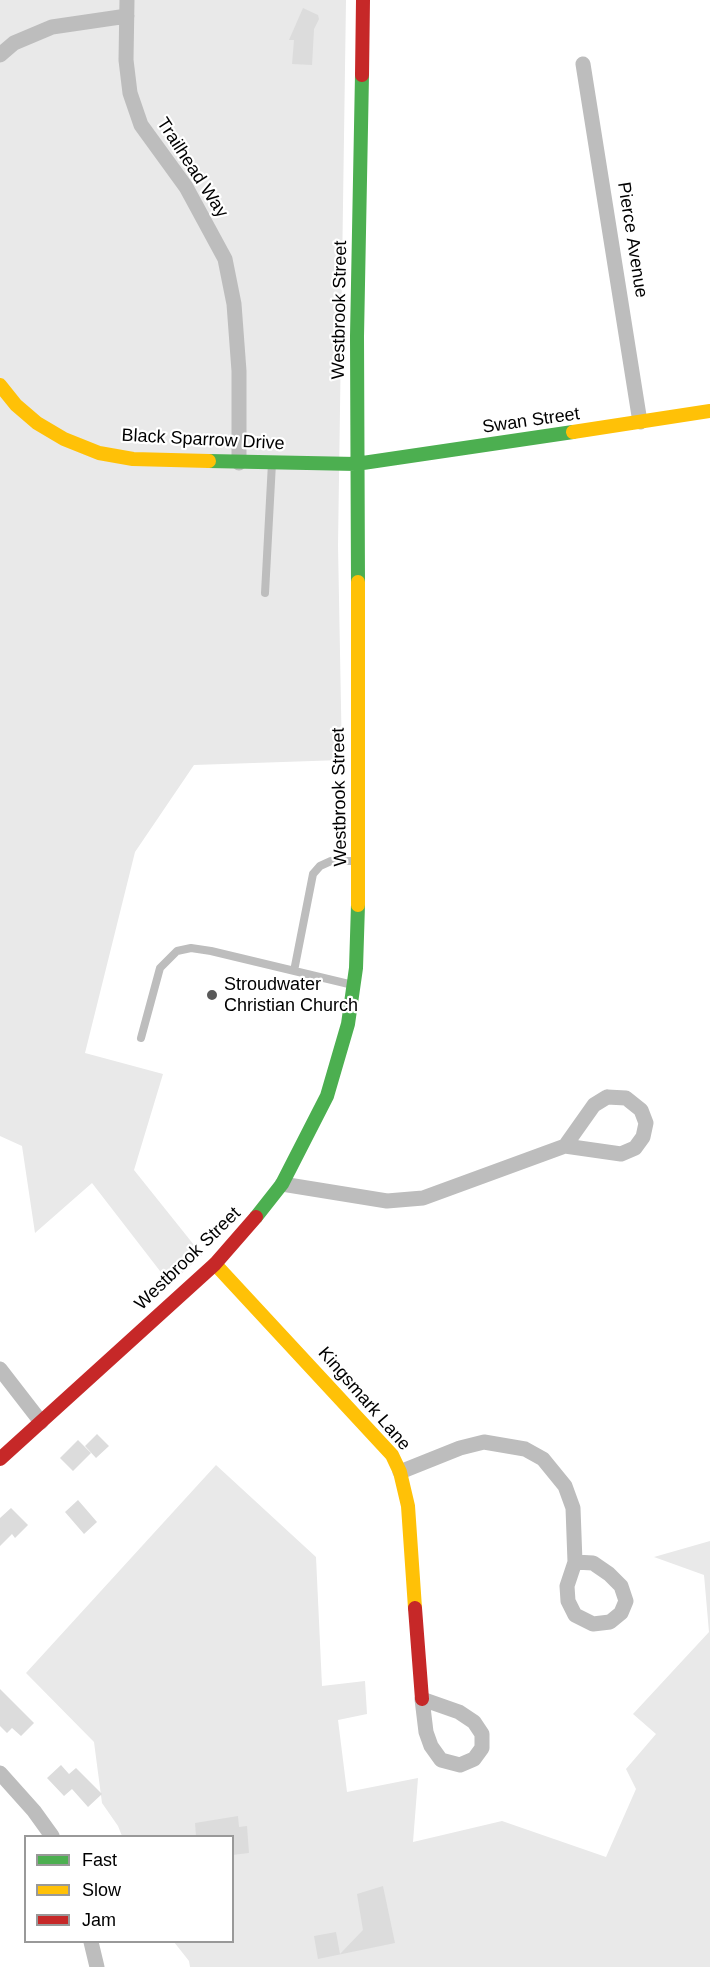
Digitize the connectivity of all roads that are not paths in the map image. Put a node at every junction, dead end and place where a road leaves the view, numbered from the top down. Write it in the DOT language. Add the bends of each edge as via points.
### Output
graph roads {
  1 [pos="363,0"];
  2 [pos="127,8"];
  3 [pos="0,55"];
  4 [pos="583,64"];
  5 [pos="0,385"];
  6 [pos="710,411"];
  7 [pos="640,422"];
  8 [pos="239,463"];
  9 [pos="272,463"];
  10 [pos="356,464"];
  11 [pos="265,593"];
  12 [pos="358,861"];
  13 [pos="294,970"];
  14 [pos="355,986"];
  15 [pos="141,1038"];
  16 [pos="565,1146"];
  17 [pos="282,1184"];
  18 [pos="215,1264"];
  19 [pos="0,1369"];
  20 [pos="41,1422"];
  21 [pos="0,1459"];
  22 [pos="400,1472"];
  23 [pos="575,1562"];
  24 [pos="422,1699"];
  25 [pos="0,1773"];
  26 [pos="51,1835"];
  27 [pos="91,1943"];
  28 [pos="97,1967"];
  1 -- 10 [label="main road, Westbrook Street"];
  2 -- 3 [label="street" via="52,27 14,43"];
  2 -- 8 [label="street, Trailhead Way" via="126,60 130,93 141,125 186,187 225,259 239,371"];
  4 -- 7 [label="street, Pierce Avenue"];
  5 -- 8 [label="main road, Black Sparrow Drive" via="37,423 99,453 133,459"];
  6 -- 7 [label="main road, Swan Street"];
  7 -- 10 [label="main road, Swan Street"];
  8 -- 9 [label="main road, Black Sparrow Drive"];
  9 -- 10 [label="main road, Black Sparrow Drive"];
  9 -- 11 [label="lane"];
  10 -- 12 [label="main road, Westbrook Street"];
  12 -- 13 [label="lane" via="331,861 313,874"];
  12 -- 14 [label="main road, Westbrook Street"];
  13 -- 14 [label="lane"];
  13 -- 15 [label="lane" via="211,951 177,951 160,968"];
  14 -- 17 [label="main road, Westbrook Street" via="327,1096"];
  16 -- 16 [label="street" via="621,1154 635,1148 646,1123 641,1110 626,1098 608,1097 594,1105"];
  16 -- 17 [label="street" via="423,1198 387,1201"];
  17 -- 18 [label="main road, Westbrook Street"];
  18 -- 20 [label="main road, Westbrook Street"];
  18 -- 22 [label="main road, Kingsmark Lane" via="392,1455"];
  19 -- 20 [label="street"];
  20 -- 21 [label="main road, Westbrook Street"];
  22 -- 23 [label="street" via="484,1442 525,1449 543,1459 565,1486 573,1508"];
  22 -- 24 [label="main road, Kingsmark Lane" via="408,1506"];
  23 -- 23 [label="street" via="567,1586 568,1601 575,1615 593,1624 610,1622 621,1613 626,1600 621,1586 593,1563"];
  24 -- 24 [label="street, Kingsmark Lane" via="426,1732 441,1760 460,1765 474,1759 482,1748 482,1734 474,1722 459,1712"];
  25 -- 26 [label="street"];
  27 -- 28 [label="street"];
}
